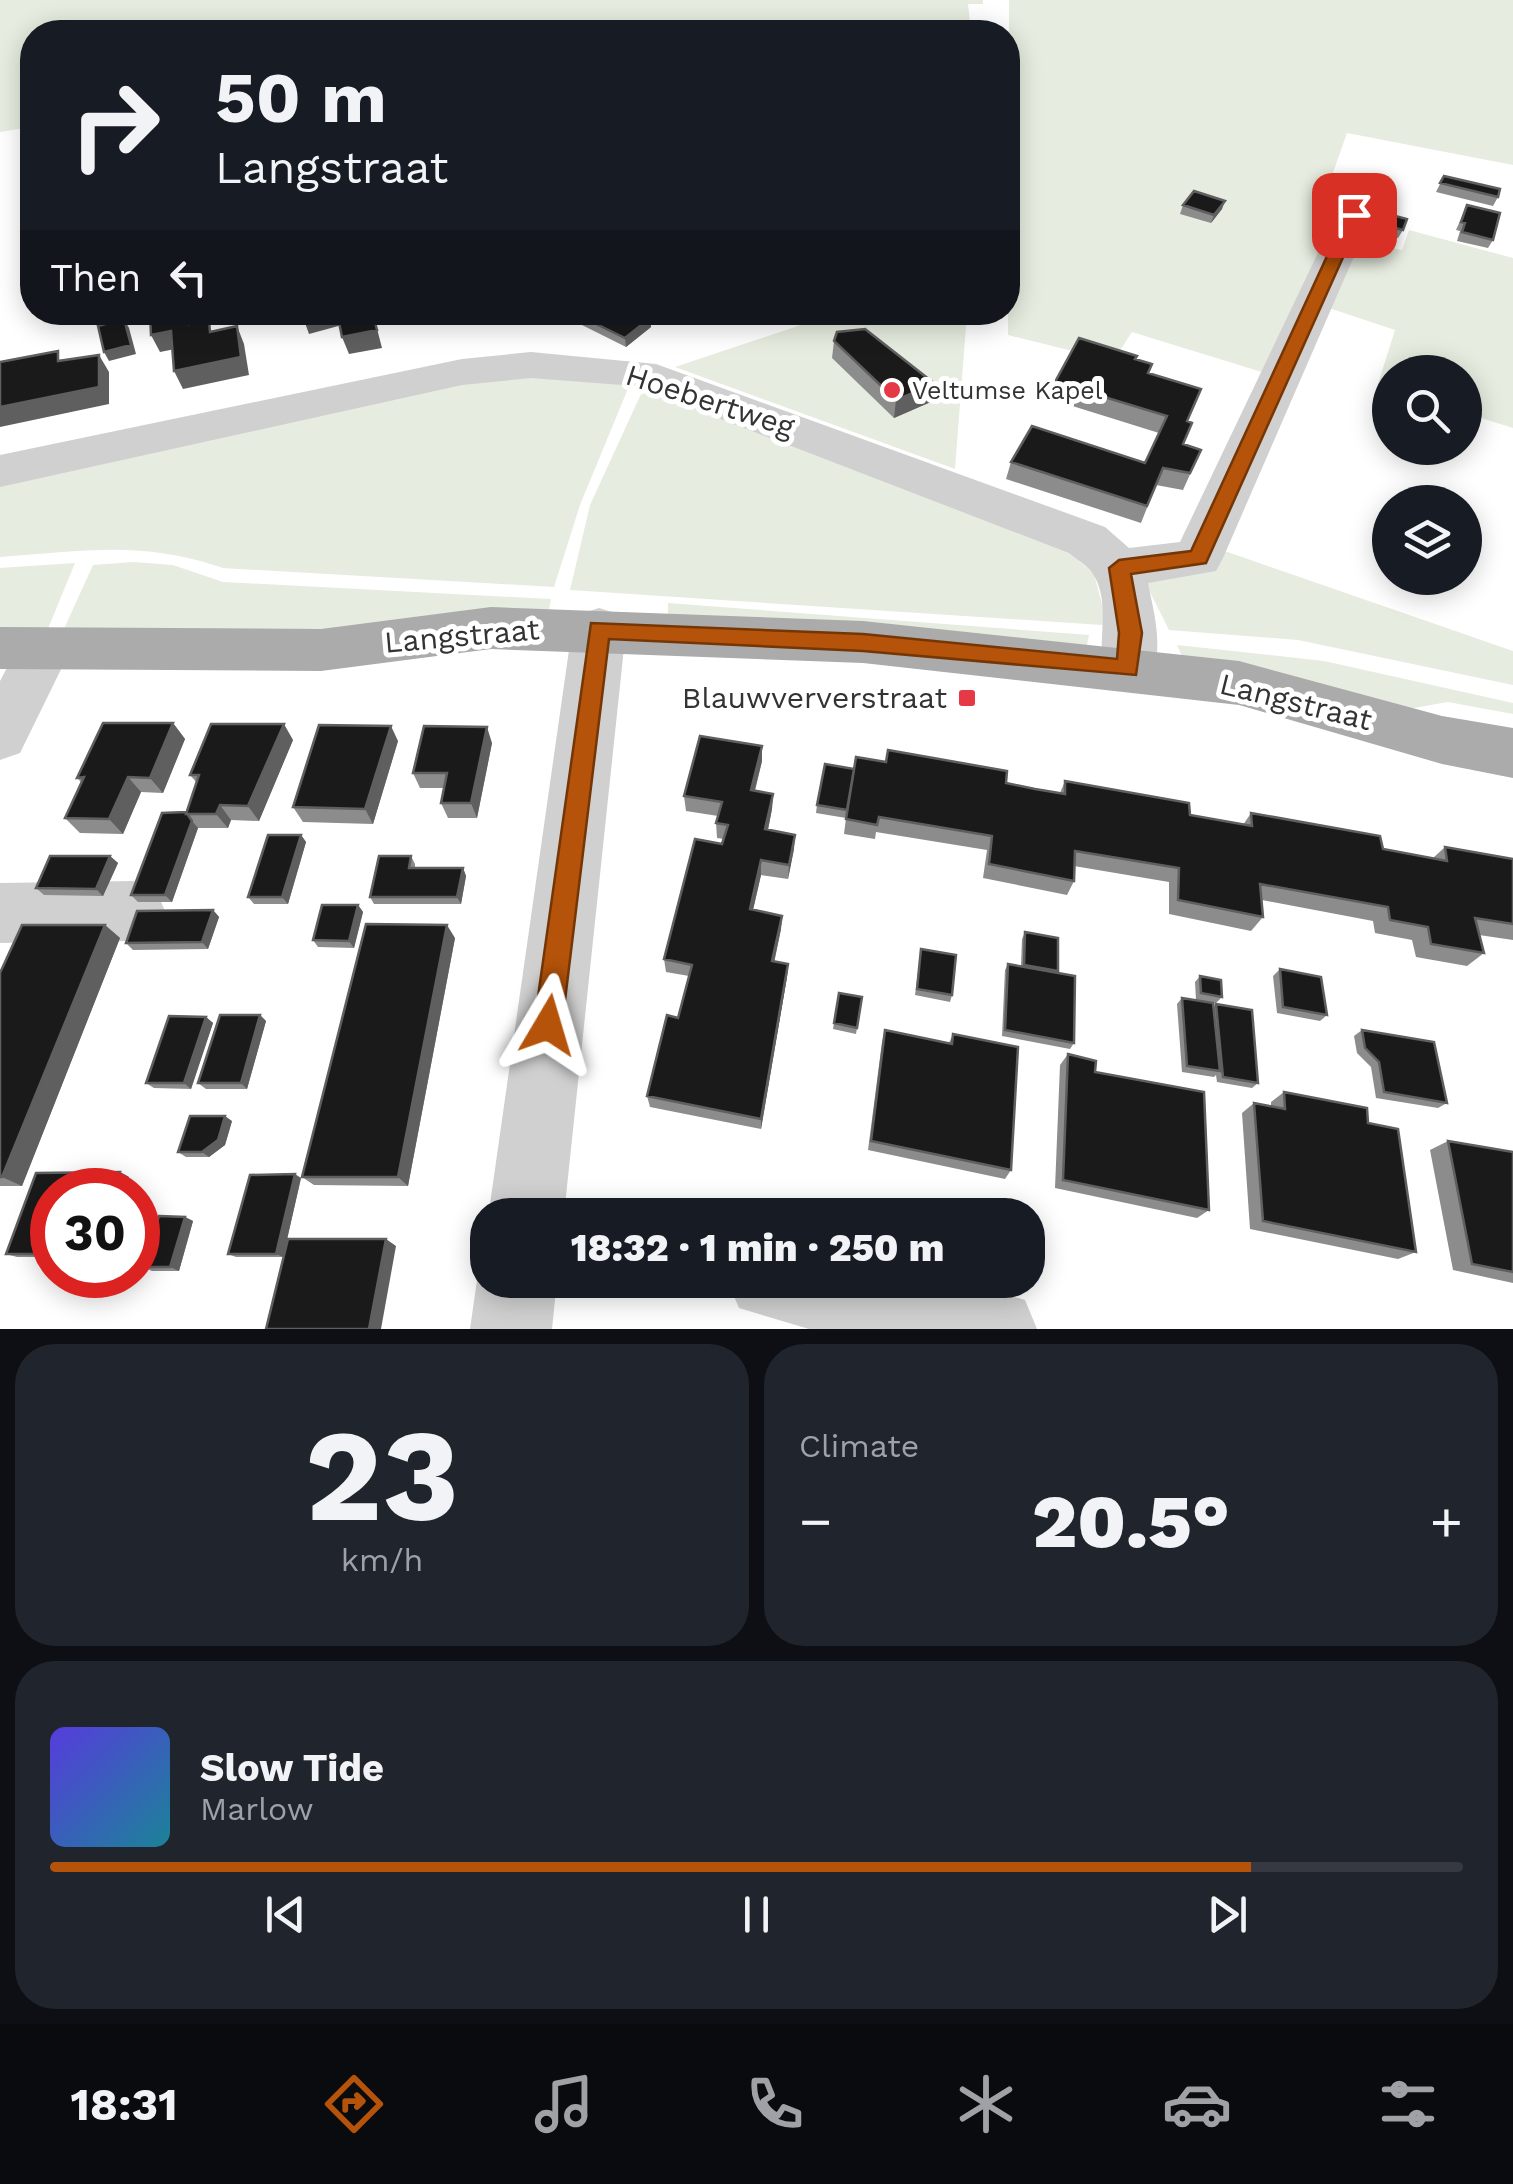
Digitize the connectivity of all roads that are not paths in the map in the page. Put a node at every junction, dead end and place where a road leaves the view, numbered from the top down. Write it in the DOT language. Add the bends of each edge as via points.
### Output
graph roads {
  1 [pos="1354,215"];
  2 [pos="0,471"];
  3 [pos="1119,568"];
  4 [pos="599,630"];
  5 [pos="22,648"];
  6 [pos="1128,669"];
  7 [pos="0,736"];
  8 [pos="1513,753"];
  9 [pos="133,911"];
  10 [pos="0,913"];
  11 [pos="527,1198"];
  12 [pos="515,1298"];
  13 [pos="851,1298"];
  14 [pos="511,1329"];
  15 [pos="996,1329"];
  1 -- 3 [label="street" via="1198,558"];
  2 -- 3 [label="street, Hoebertweg" via="462,372 531,365 609,368 663,380 1059,526"];
  3 -- 6 [label="street" via="1130,633"];
  4 -- 5 [label="main road, Langstraat" via="491,628 321,650"];
  4 -- 6 [label="main road, Langstraat" via="863,642"];
  4 -- 11 [label="street"];
  5 -- 7 [label="street"];
  6 -- 8 [label="main road, Langstraat" via="1239,683"];
  9 -- 10 [label="street"];
  12 -- 14 [label="street"];
  13 -- 15 [label="street"];
}
